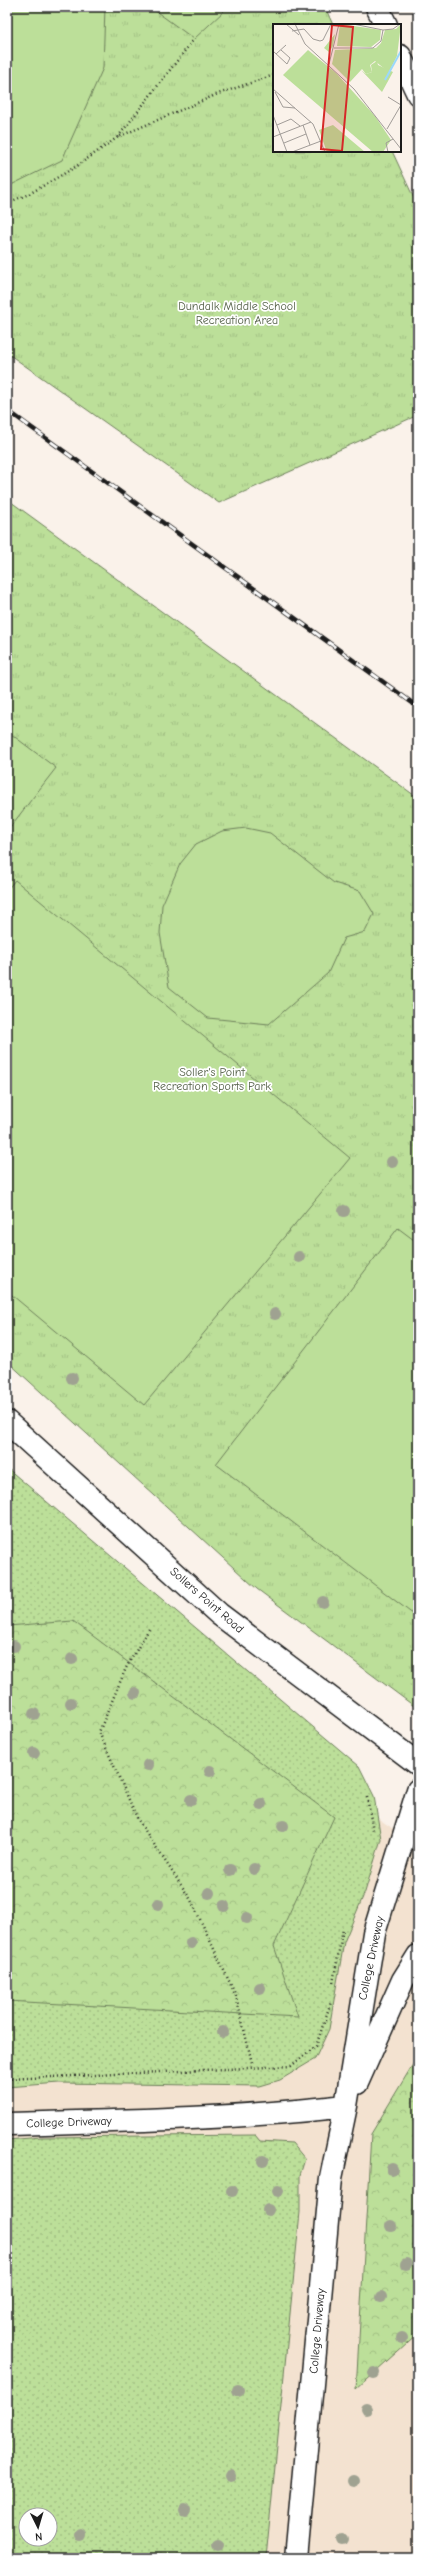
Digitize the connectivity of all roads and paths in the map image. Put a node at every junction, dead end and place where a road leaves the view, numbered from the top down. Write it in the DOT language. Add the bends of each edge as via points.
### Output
graph roads {
  1 [pos="377,7"];
  2 [pos="386,24"];
  3 [pos="194,39"];
  4 [pos="401,58"];
  5 [pos="273,75"];
  6 [pos="418,94"];
  7 [pos="118,137"];
  8 [pos="7,203"];
  9 [pos="7,1422"];
  10 [pos="149,1629"];
  11 [pos="418,1764"];
  12 [pos="418,1790"];
  13 [pos="367,1797"];
  14 [pos="374,1833"];
  15 [pos="345,1923"];
  16 [pos="418,1956"];
  17 [pos="333,1988"];
  18 [pos="332,1995"];
  19 [pos="253,2067"];
  20 [pos="7,2079"];
  21 [pos="346,2106"];
  22 [pos="7,2124"];
  23 [pos="296,2558"];
  1 -- 2 [label="street"];
  3 -- 7 [label="path"];
  4 -- 6 [label="street"];
  5 -- 7 [label="path" via="218,94"];
  7 -- 8 [label="path" via="77,166 29,194"];
  9 -- 11 [label="street, Sollers Point Road" via="219,1614"];
  10 -- 19 [label="path" via="126,1668 99,1732 138,1820 190,1900 236,1996"];
  12 -- 21 [label="street, College Driveway" via="374,1933"];
  13 -- 14 [label="path"];
  15 -- 17 [label="path" via="340,1936"];
  16 -- 21 [label="street, College Driveway" via="402,1980"];
  18 -- 19 [label="path" via="316,2046 291,2066"];
  19 -- 20 [label="path"];
  21 -- 22 [label="street, College Driveway" via="288,2113"];
  21 -- 23 [label="street, College Driveway" via="331,2178"];
}
